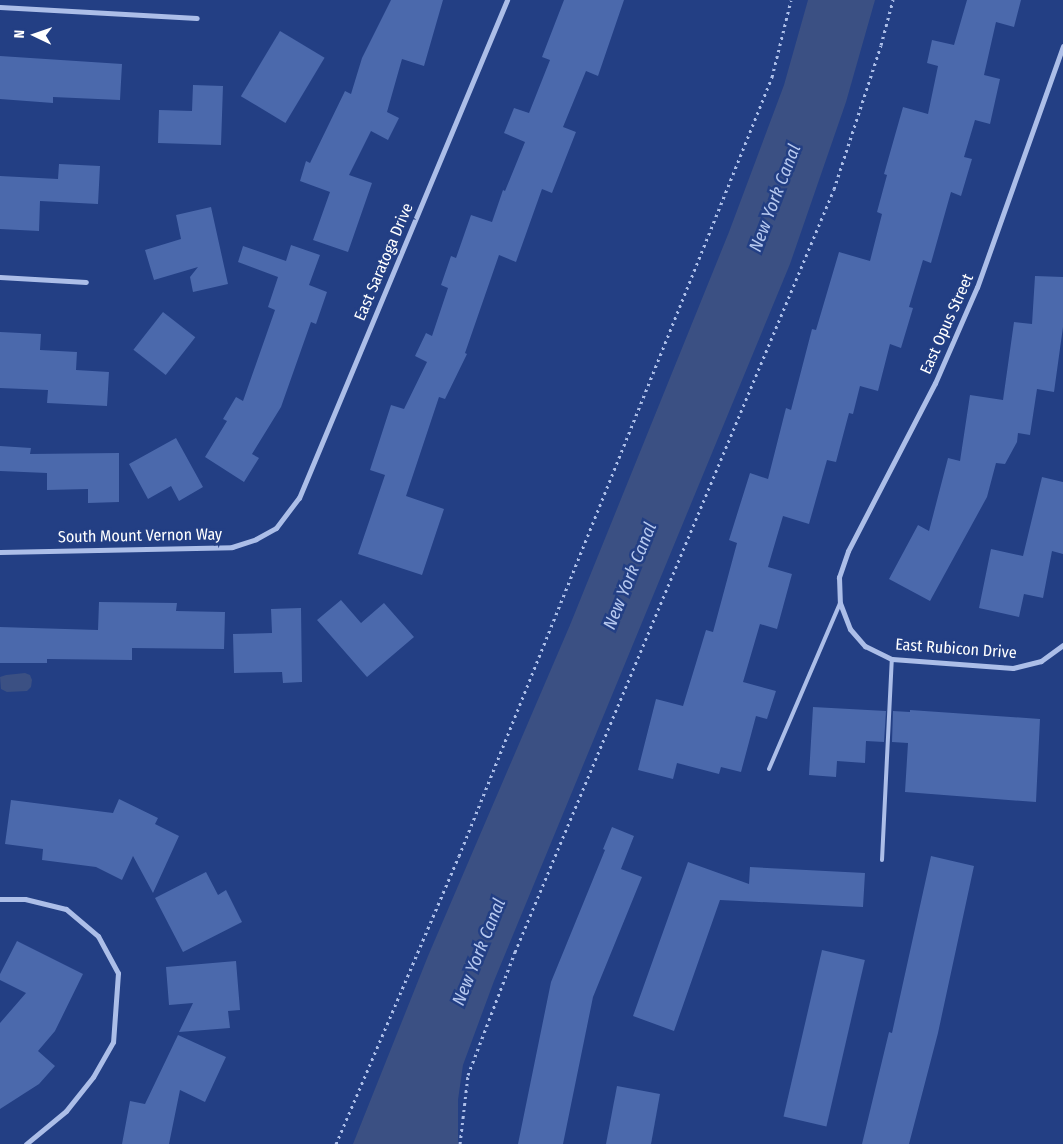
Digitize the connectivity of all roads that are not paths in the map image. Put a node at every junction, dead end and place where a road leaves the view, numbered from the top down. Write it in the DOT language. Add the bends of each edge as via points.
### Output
graph roads {
  1 [pos="507,0"];
  2 [pos="0,7"];
  3 [pos="197,18"];
  4 [pos="1063,46"];
  5 [pos="0,277"];
  6 [pos="86,282"];
  7 [pos="276,528"];
  8 [pos="0,552"];
  9 [pos="840,603"];
  10 [pos="1063,645"];
  11 [pos="892,659"];
  12 [pos="769,769"];
  13 [pos="882,860"];
  14 [pos="0,899"];
  15 [pos="26,1144"];
  1 -- 7 [label="street, East Saratoga Drive" via="299,498"];
  2 -- 3 [label="street"];
  4 -- 9 [label="street, East Opus Street" via="978,288 935,383 848,551 839,577"];
  5 -- 6 [label="street"];
  7 -- 8 [label="street, South Mount Vernon Way" via="256,540 232,547"];
  9 -- 11 [label="street, East Rubicon Drive" via="850,628 865,646"];
  9 -- 12 [label="lane"];
  10 -- 11 [label="street, East Rubicon Drive" via="1041,661 1013,668"];
  11 -- 13 [label="lane"];
  14 -- 15 [label="street" via="25,899 66,909 98,936 118,973 113,1042 93,1077 66,1111"];
}
